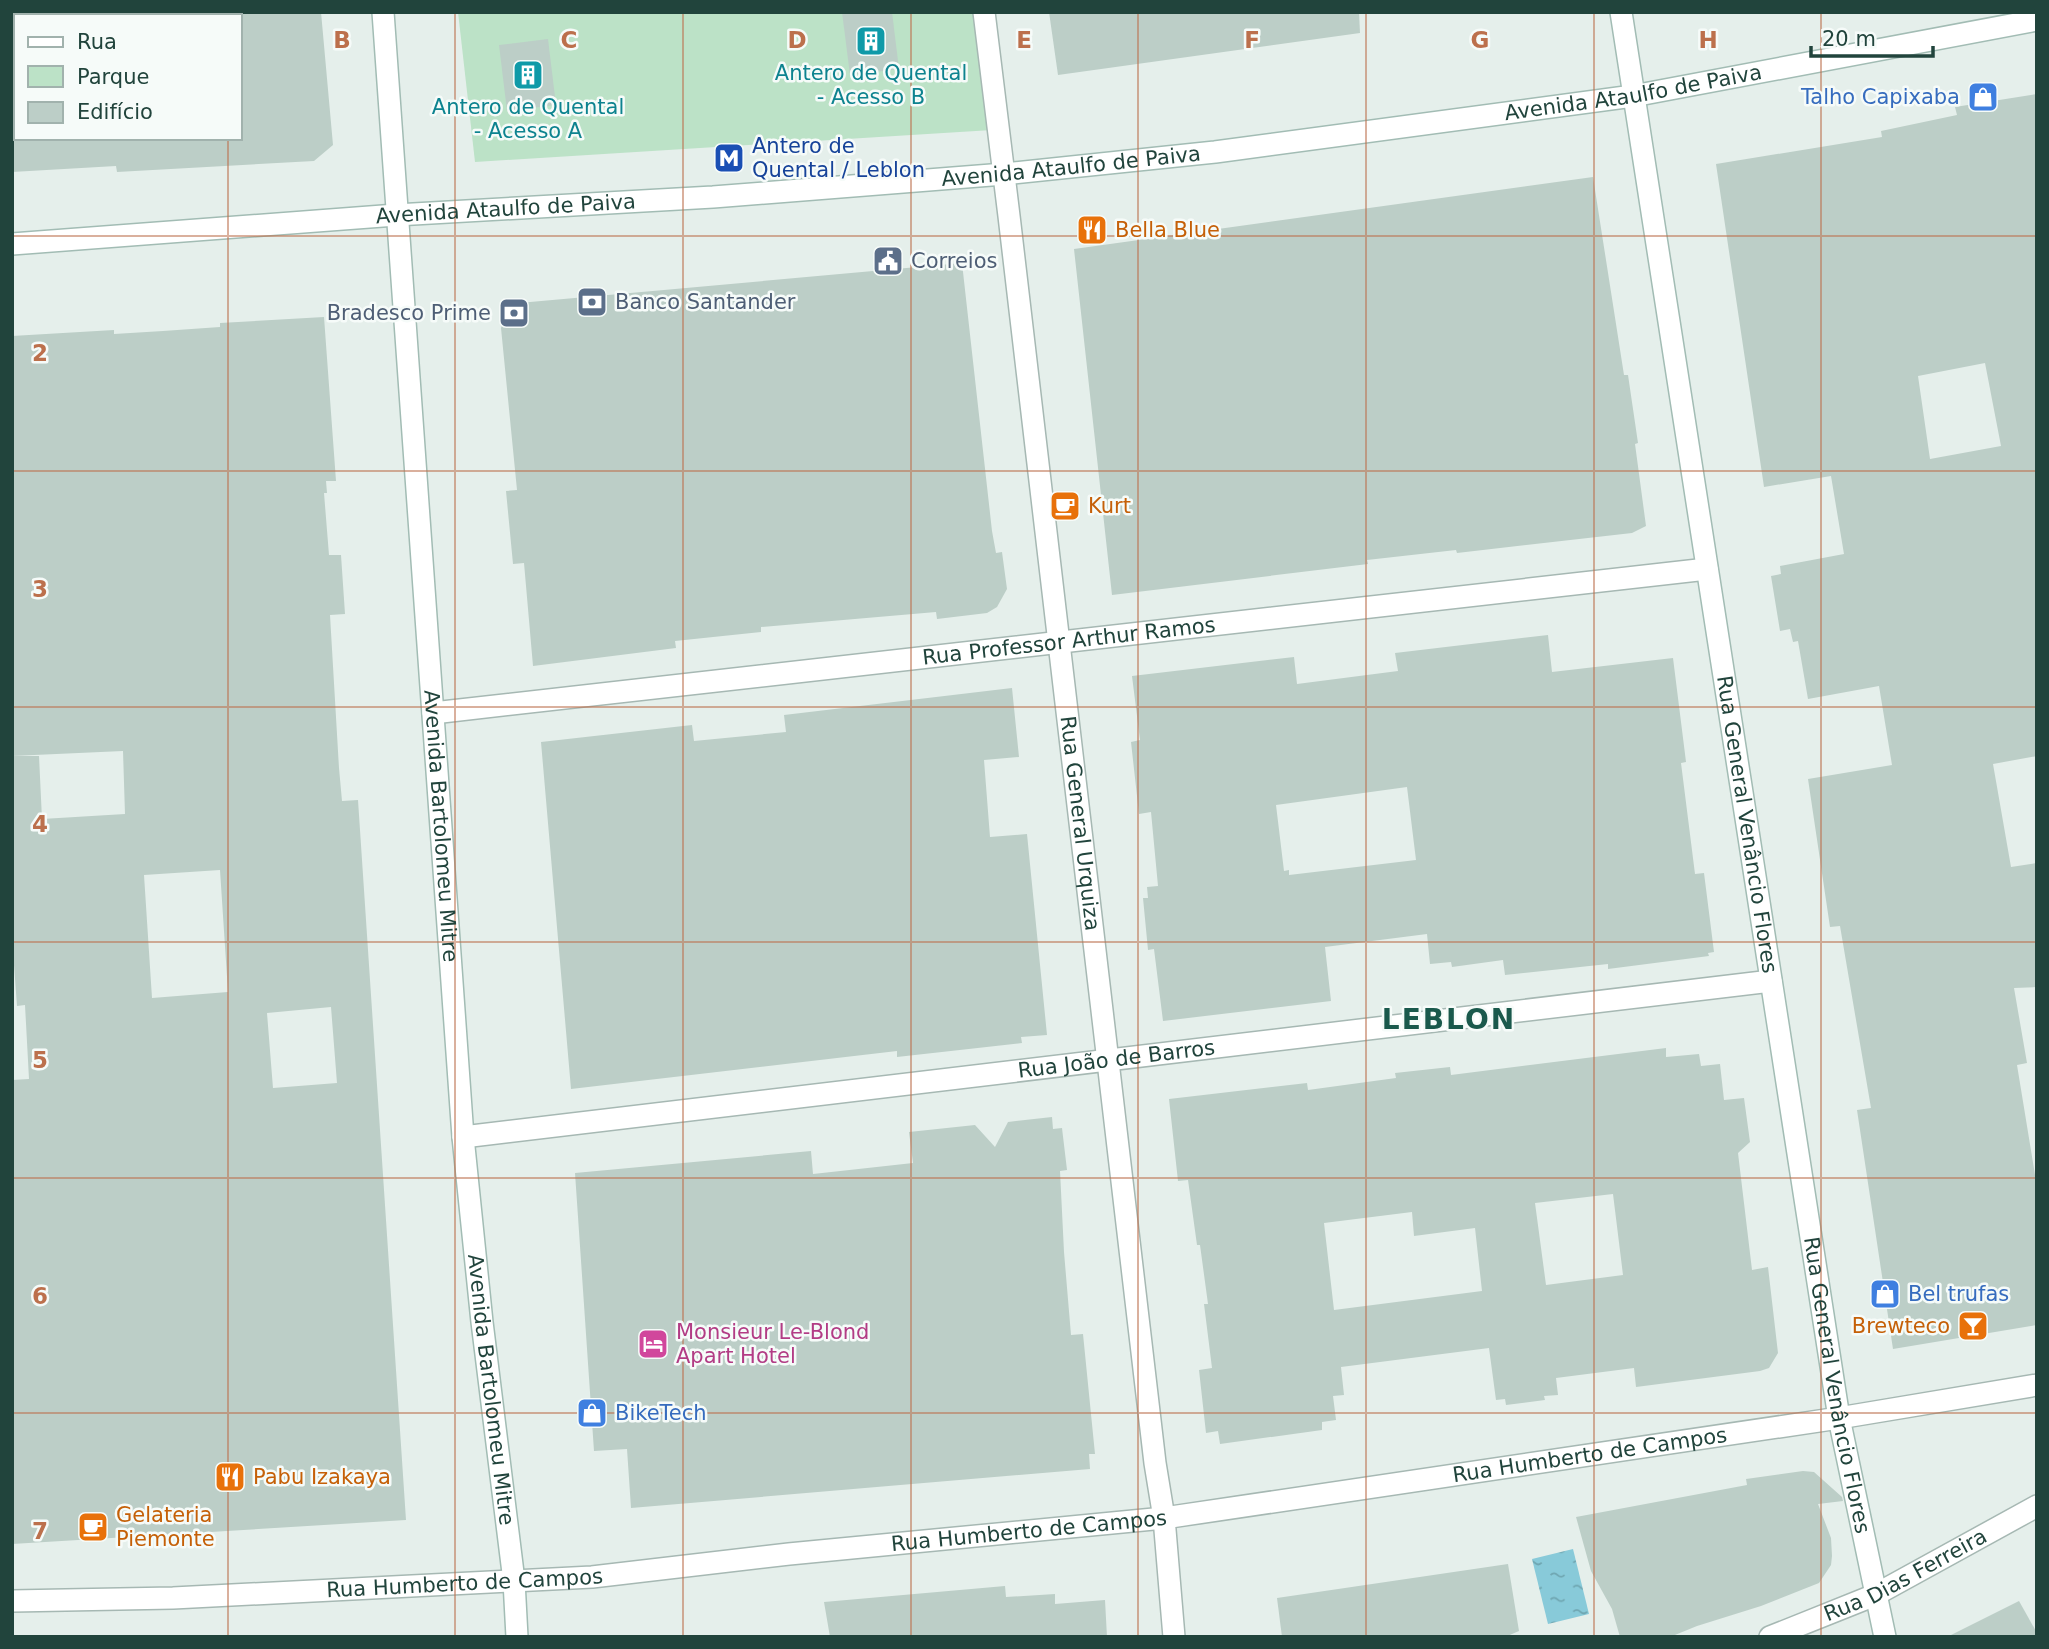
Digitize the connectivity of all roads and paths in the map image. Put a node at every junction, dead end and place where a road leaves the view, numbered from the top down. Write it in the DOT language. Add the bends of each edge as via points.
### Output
graph roads {
  1 [pos="383,12"];
  2 [pos="984,12"];
  3 [pos="1621,12"];
  4 [pos="2037,20"];
  5 [pos="1633,96"];
  6 [pos="1004,174"];
  7 [pos="396,215"];
  8 [pos="12,244"];
  9 [pos="1707,569"];
  10 [pos="1059,642"];
  11 [pos="433,713"];
  12 [pos="1770,981"];
  13 [pos="1108,1059"];
  14 [pos="463,1137"];
  15 [pos="2037,1385"];
  16 [pos="1839,1418"];
  17 [pos="2037,1506"];
  18 [pos="1164,1518"];
  19 [pos="514,1581"];
  20 [pos="1875,1595"];
  21 [pos="12,1601"];
  22 [pos="517,1637"];
  23 [pos="1174,1637"];
  24 [pos="1770,1637"];
  25 [pos="1885,1637"];
  1 -- 7 [label="street, Avenida Bartolomeu Mitre"];
  2 -- 6 [label="street, Rua General Urquiza"];
  3 -- 5 [label="street, Rua General Venâncio Flores"];
  4 -- 5 [label="street, Avenida Ataulfo de Paiva"];
  5 -- 6 [label="street, Avenida Ataulfo de Paiva" via="1215,152"];
  5 -- 9 [label="street, Rua General Venâncio Flores"];
  6 -- 7 [label="street, Avenida Ataulfo de Paiva" via="636,203"];
  6 -- 10 [label="street, Rua General Urquiza"];
  7 -- 8 [label="street, Avenida Ataulfo de Paiva"];
  7 -- 11 [label="street, Avenida Bartolomeu Mitre"];
  9 -- 10 [label="street, Rua Professor Arthur Ramos"];
  9 -- 12 [label="street, Rua General Venâncio Flores"];
  10 -- 11 [label="street, Rua Professor Arthur Ramos"];
  10 -- 13 [label="street, Rua General Urquiza"];
  11 -- 14 [label="street, Avenida Bartolomeu Mitre"];
  12 -- 13 [label="street, Rua João de Barros"];
  12 -- 16 [label="street, Rua General Venâncio Flores"];
  13 -- 14 [label="street, Rua João de Barros"];
  13 -- 18 [label="street, Rua General Urquiza"];
  14 -- 19 [label="street, Avenida Bartolomeu Mitre"];
  15 -- 16 [label="street, Rua Humberto de Campos"];
  16 -- 18 [label="street, Rua Humberto de Campos"];
  16 -- 20 [label="street, Rua General Venâncio Flores"];
  17 -- 20 [label="street, Rua Dias Ferreira"];
  18 -- 19 [label="street, Rua Humberto de Campos" via="592,1577"];
  18 -- 23 [label="street, Rua General Urquiza"];
  19 -- 21 [label="street, Rua Humberto de Campos"];
  19 -- 22 [label="street, Avenida Bartolomeu Mitre"];
  20 -- 24 [label="street, Rua Dias Ferreira"];
  20 -- 25 [label="street, Rua General Venâncio Flores"];
}
